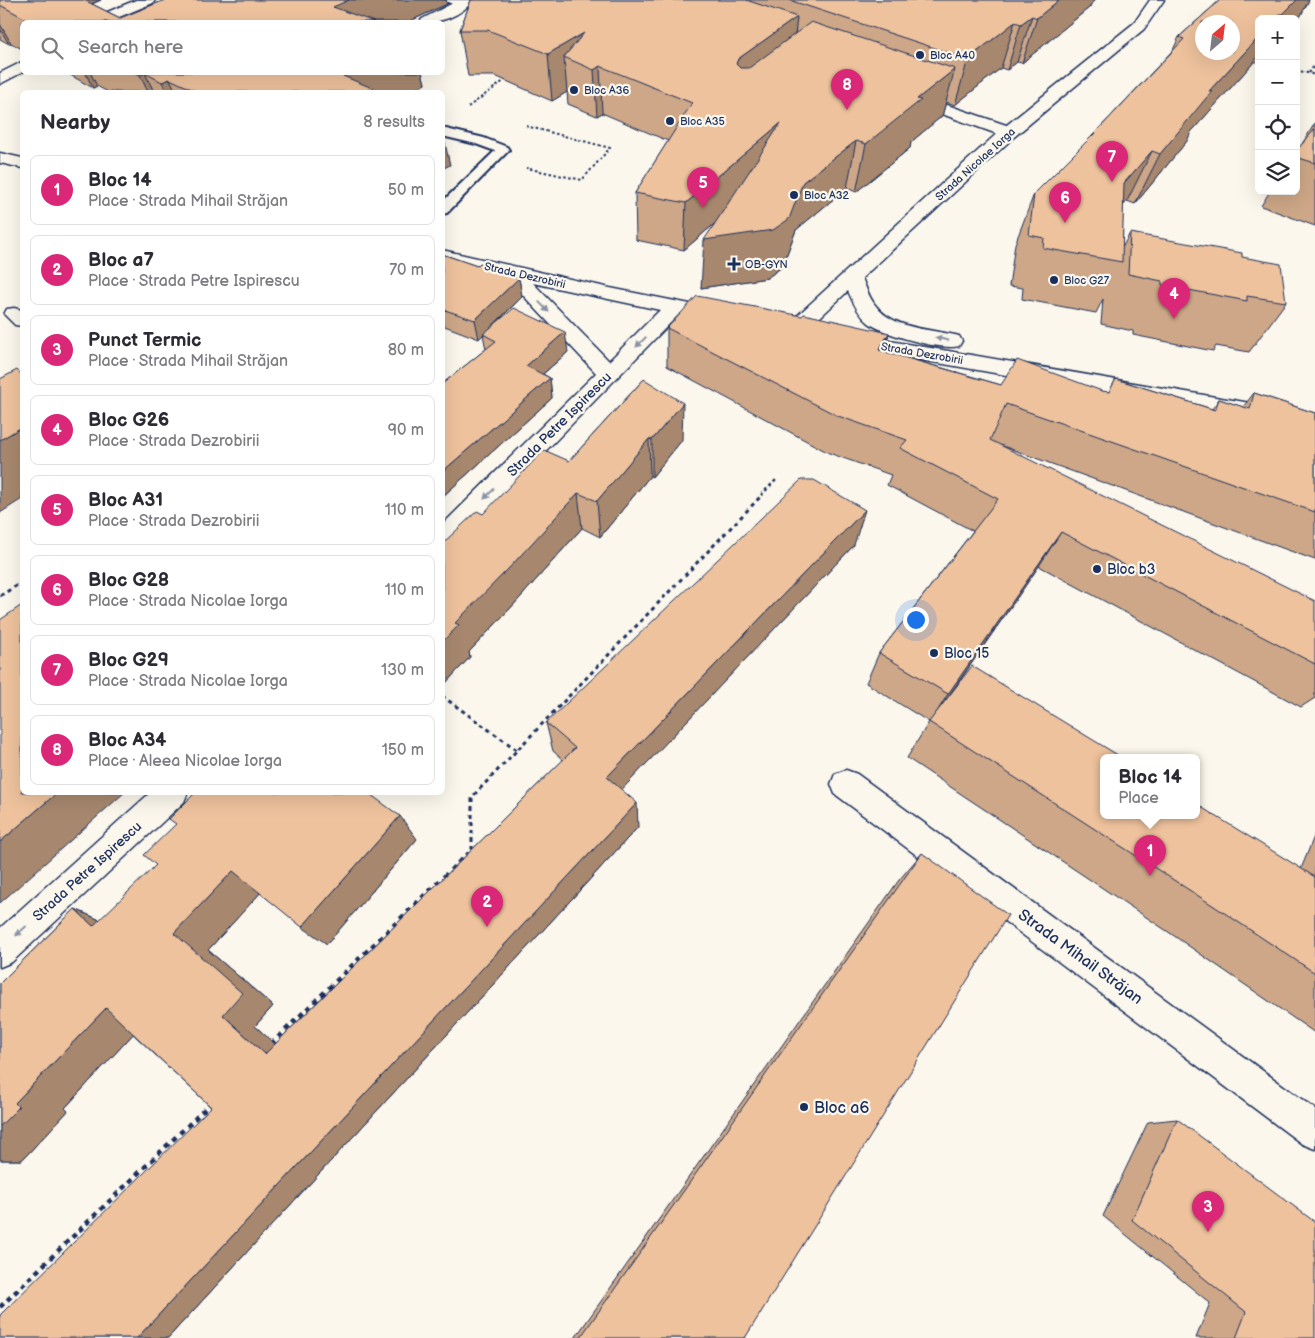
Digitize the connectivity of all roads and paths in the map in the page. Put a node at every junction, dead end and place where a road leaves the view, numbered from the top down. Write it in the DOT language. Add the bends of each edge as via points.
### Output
graph roads {
  1 [pos="148,0"];
  2 [pos="1157,0"];
  3 [pos="459,2"];
  4 [pos="107,20"];
  5 [pos="430,20"];
  6 [pos="7,60"];
  7 [pos="1315,64"];
  8 [pos="20,66"];
  9 [pos="20,68"];
  10 [pos="1300,71"];
  11 [pos="1308,73"];
  12 [pos="514,74"];
  13 [pos="1315,75"];
  14 [pos="0,79"];
  15 [pos="898,93"];
  16 [pos="468,107"];
  17 [pos="526,126"];
  18 [pos="1008,132"];
  19 [pos="445,133"];
  20 [pos="0,158"];
  21 [pos="493,160"];
  22 [pos="20,163"];
  23 [pos="445,207"];
  24 [pos="445,257"];
  25 [pos="511,271"];
  26 [pos="852,277"];
  27 [pos="675,307"];
  28 [pos="739,320"];
  29 [pos="785,329"];
  30 [pos="609,374"];
  31 [pos="1072,379"];
  32 [pos="1315,422"];
  33 [pos="776,480"];
  34 [pos="445,538"];
  35 [pos="20,583"];
  36 [pos="0,596"];
  37 [pos="445,698"];
  38 [pos="517,750"];
  39 [pos="846,784"];
  40 [pos="170,795"];
  41 [pos="0,950"];
  42 [pos="265,1050"];
  43 [pos="215,1099"];
  44 [pos="1315,1131"];
  45 [pos="0,1308"];
  1 -- 4 [label="street"];
  2 -- 18 [label="street, Strada Nicolae Iorga" via="1138,26"];
  3 -- 5 [label="street"];
  6 -- 8 [label="street"];
  7 -- 11 [label="path"];
  9 -- 14 [label="street"];
  10 -- 11 [label="path"];
  11 -- 13 [label="path"];
  12 -- 16 [label="path"];
  15 -- 18 [label="street"];
  17 -- 21 [label="path" via="610,148 582,180"];
  18 -- 26 [label="street, Strada Nicolae Iorga"];
  19 -- 21 [label="lane" via="503,150"];
  20 -- 22 [label="street"];
  21 -- 23 [label="lane"];
  24 -- 25 [label="street, Strada Dezrobirii"];
  25 -- 27 [label="street, Strada Dezrobirii"];
  25 -- 30 [label="street, one-way"];
  26 -- 29 [label="street, Strada Nicolae Iorga"];
  31 -- 26 [label="street, one-way" via="1009,354 896,329 882,323 869,311"];
  27 -- 28 [label="street, Strada Dezrobirii"];
  27 -- 30 [label="street, Strada Petre Ispirescu, one-way"];
  29 -- 31 [label="street, Strada Dezrobirii"];
  30 -- 34 [label="street, Strada Petre Ispirescu, one-way"];
  31 -- 32 [label="street, Strada Dezrobirii"];
  33 -- 38 [label="path"];
  35 -- 36 [label="path"];
  37 -- 38 [label="path"];
  38 -- 42 [label="path" via="472,798 472,849"];
  39 -- 44 [label="street, Strada Mihail Străjan"];
  40 -- 41 [label="street, Strada Petre Ispirescu, one-way"];
  43 -- 45 [label="path"];
}
